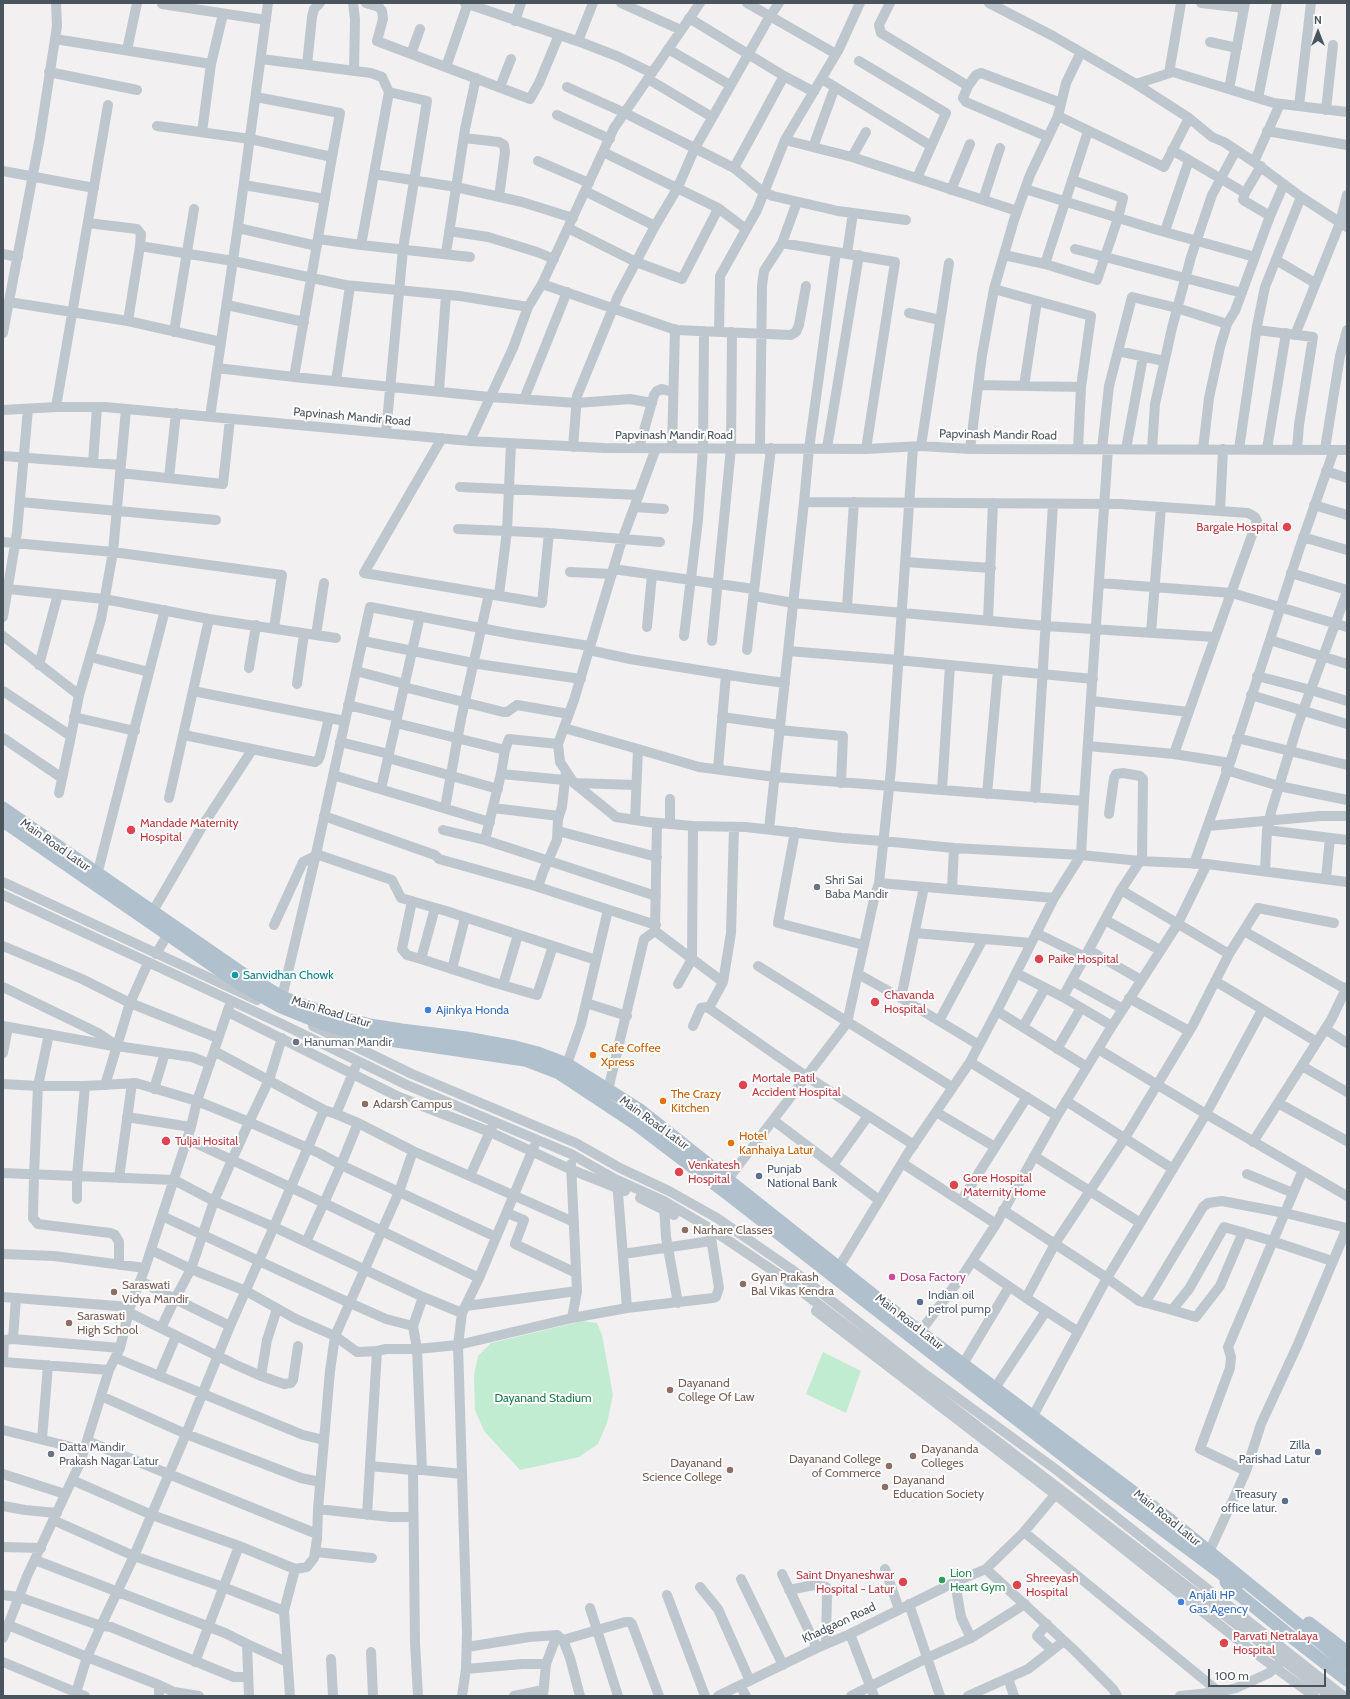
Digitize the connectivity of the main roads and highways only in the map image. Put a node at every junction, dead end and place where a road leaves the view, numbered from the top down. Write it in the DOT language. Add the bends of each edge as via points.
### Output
graph roads {
  1 [pos="3,808"];
  2 [pos="3,821"];
  3 [pos="238,982"];
  4 [pos="281,1005"];
  5 [pos="1220,1567"];
  6 [pos="1347,1652"];
  7 [pos="1347,1664"];
  8 [pos="1347,1671"];
  9 [pos="1347,1680"];
  1 -- 3 [label="main road, Main Road Latur" via="153,911"];
  2 -- 3 [label="main road, Main Road Latur"];
  3 -- 4 [label="main road, Main Road Latur"];
  4 -- 5 [label="main road, Main Road Latur" via="323,1024 369,1037 525,1060 559,1073 636,1124 1082,1470"];
  4 -- 5 [label="main road, Main Road Latur" via="370,1025 515,1047 567,1064 640,1110 920,1332 1169,1519 1209,1552"];
  5 -- 6 [label="main road" via="1247,1575"];
  5 -- 7 [label="main road, Main Road Latur"];
  5 -- 8 [label="main road, Main Road Latur"];
  5 -- 9 [label="main road" via="1231,1588"];
}
